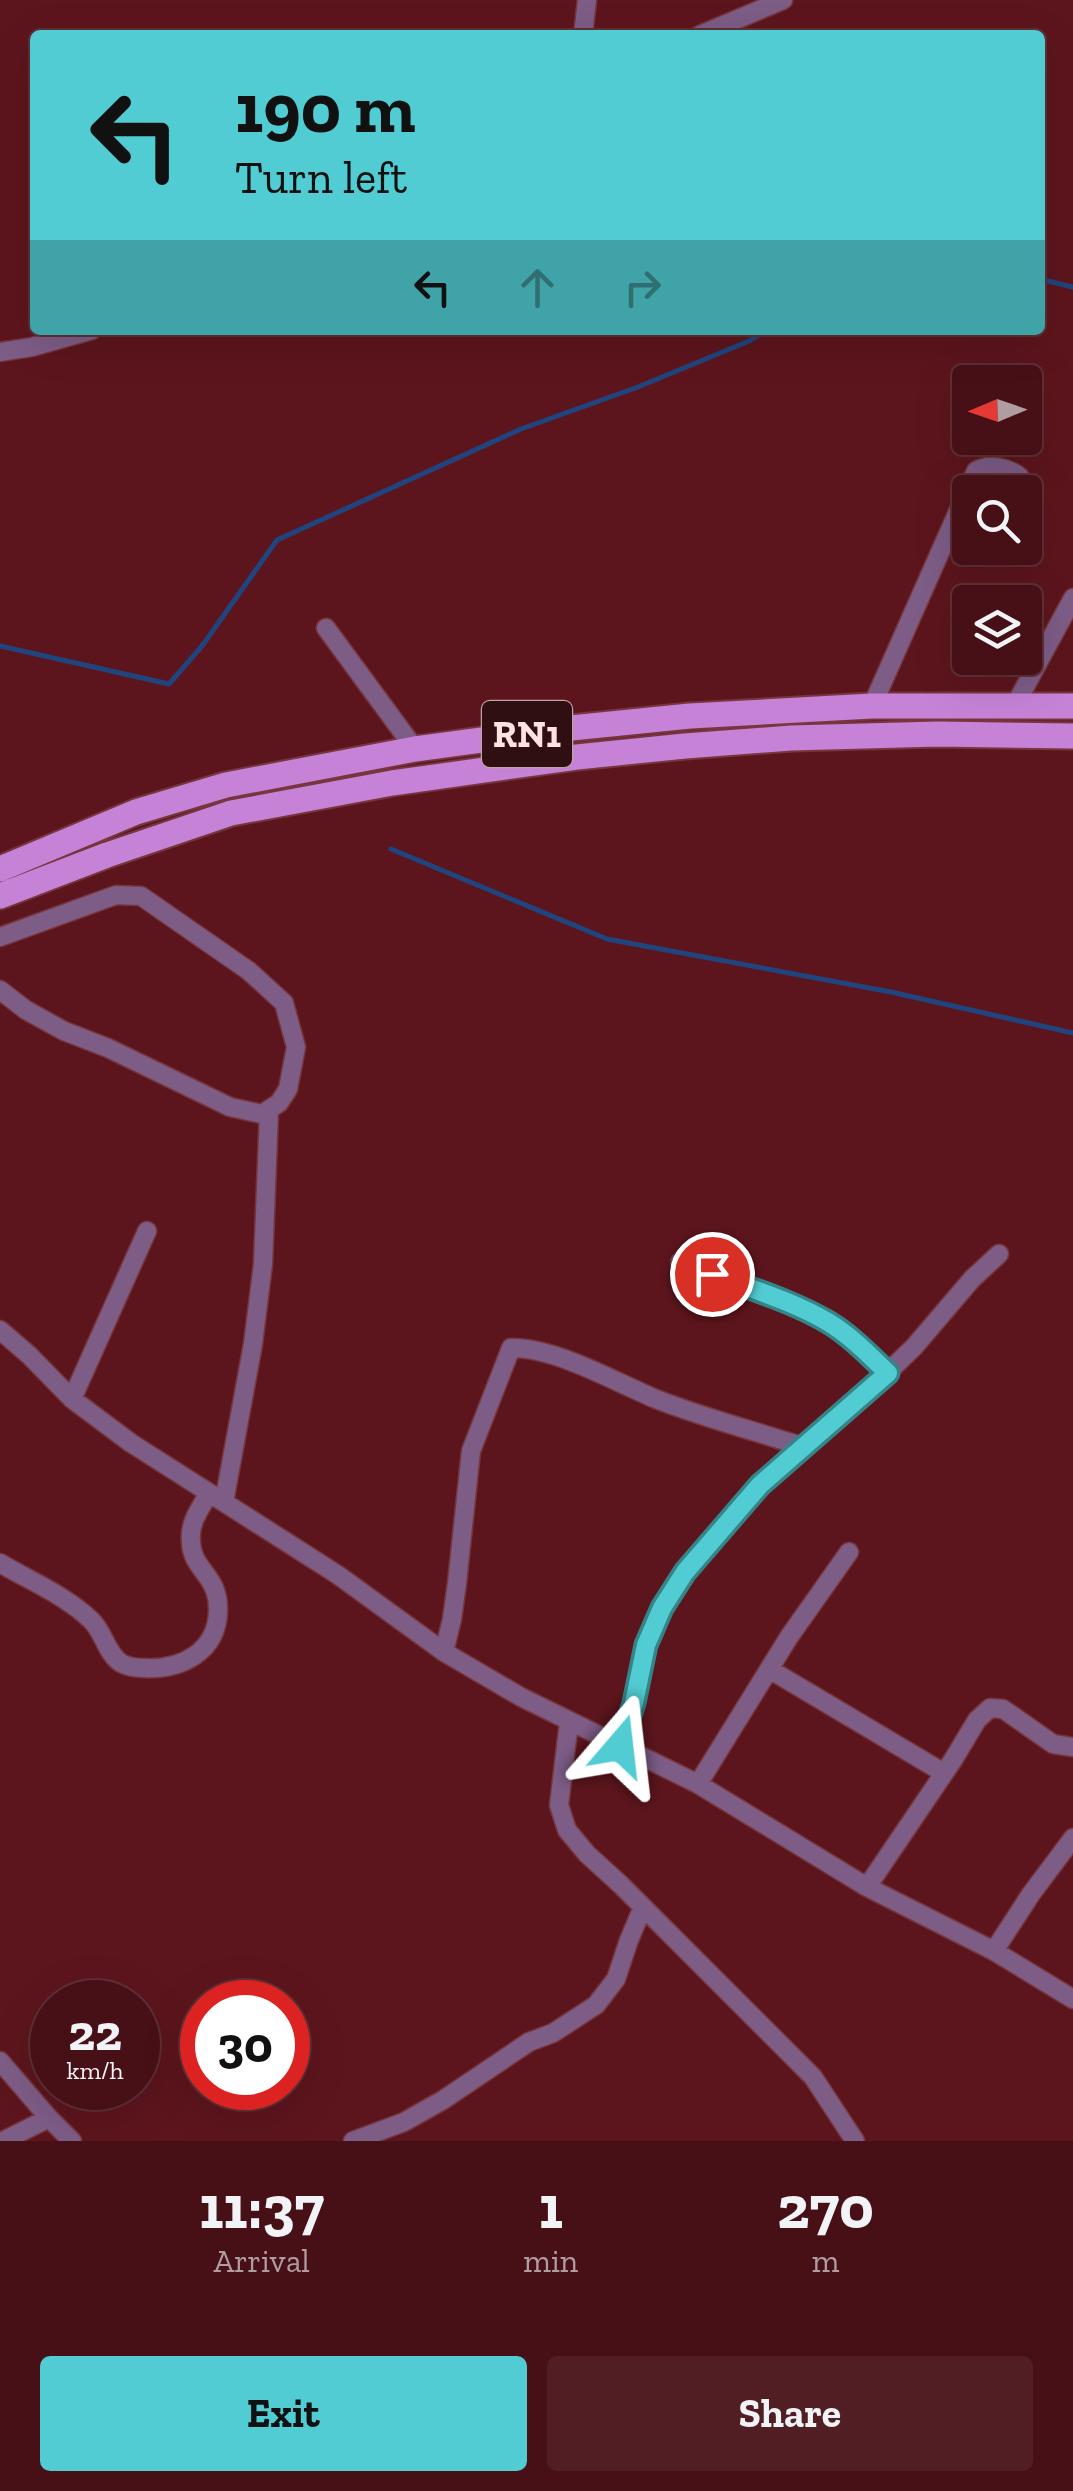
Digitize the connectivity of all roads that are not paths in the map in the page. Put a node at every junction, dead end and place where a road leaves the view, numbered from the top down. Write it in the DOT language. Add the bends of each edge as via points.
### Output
graph roads {
  1 [pos="587,0"];
  2 [pos="783,0"];
  3 [pos="584,30"];
  4 [pos="712,30"];
  5 [pos="74,335"];
  6 [pos="0,352"];
  7 [pos="974,475"];
  8 [pos="1018,475"];
  9 [pos="952,525"];
  10 [pos="1073,598"];
  11 [pos="326,628"];
  12 [pos="872,706"];
  13 [pos="1073,706"];
  14 [pos="1014,707"];
  15 [pos="1073,736"];
  16 [pos="416,749"];
  17 [pos="0,869"];
  18 [pos="0,896"];
  19 [pos="0,936"];
  20 [pos="0,990"];
  21 [pos="269,1111"];
  22 [pos="147,1230"];
  23 [pos="999,1254"];
  24 [pos="680,1262"];
  25 [pos="0,1330"];
  26 [pos="888,1373"];
  27 [pos="72,1398"];
  28 [pos="804,1447"];
  29 [pos="217,1497"];
  30 [pos="850,1552"];
  31 [pos="0,1563"];
  32 [pos="444,1652"];
  33 [pos="769,1669"];
  34 [pos="569,1722"];
  35 [pos="620,1746"];
  36 [pos="1073,1748"];
  37 [pos="944,1773"];
  38 [pos="698,1784"];
  39 [pos="1073,1838"];
  40 [pos="867,1888"];
  41 [pos="643,1907"];
  42 [pos="994,1951"];
  43 [pos="1073,1999"];
  44 [pos="0,2061"];
  45 [pos="49,2118"];
  46 [pos="3,2141"];
  47 [pos="72,2141"];
  48 [pos="353,2141"];
  49 [pos="855,2141"];
  1 -- 3 [label="street"];
  2 -- 4 [label="street"];
  5 -- 6 [label="street"];
  7 -- 8 [label="street" via="986,467"];
  9 -- 12 [label="street"];
  10 -- 14 [label="street"];
  11 -- 16 [label="street"];
  12 -- 14 [label="main road, RN1"];
  12 -- 16 [label="main road, RN1" via="670,718"];
  13 -- 14 [label="main road, RN1"];
  15 -- 18 [label="main road, RN1" via="792,738 577,757 392,783 231,813"];
  16 -- 17 [label="main road, RN1" via="226,785 136,812"];
  19 -- 21 [label="street" via="116,896 141,896 284,1002 296,1047 288,1090"];
  20 -- 21 [label="street" via="64,1031 230,1106"];
  21 -- 29 [label="street" via="253,1344"];
  22 -- 27 [label="street"];
  23 -- 26 [label="street"];
  24 -- 26 [label="street" via="827,1322"];
  25 -- 27 [label="street"];
  26 -- 28 [label="street"];
  27 -- 29 [label="street"];
  28 -- 32 [label="street" via="574,1364 511,1348 471,1451"];
  28 -- 35 [label="street" via="714,1536 662,1608"];
  29 -- 31 [label="street" via="193,1519 190,1538 194,1558 217,1592 217,1622 208,1645 180,1664 122,1663 93,1621"];
  29 -- 32 [label="street"];
  30 -- 33 [label="street"];
  32 -- 34 [label="street"];
  33 -- 37 [label="street"];
  33 -- 38 [label="street"];
  34 -- 35 [label="street"];
  34 -- 41 [label="street" via="559,1805 566,1830"];
  35 -- 38 [label="street"];
  36 -- 37 [label="street" via="1053,1744 992,1707"];
  37 -- 40 [label="street"];
  38 -- 40 [label="street"];
  39 -- 42 [label="street"];
  40 -- 42 [label="street"];
  41 -- 48 [label="street" via="616,1980 596,2006 404,2122"];
  41 -- 49 [label="street" via="813,2077"];
  42 -- 43 [label="street"];
  44 -- 45 [label="street"];
  45 -- 46 [label="street"];
  45 -- 47 [label="street"];
}
